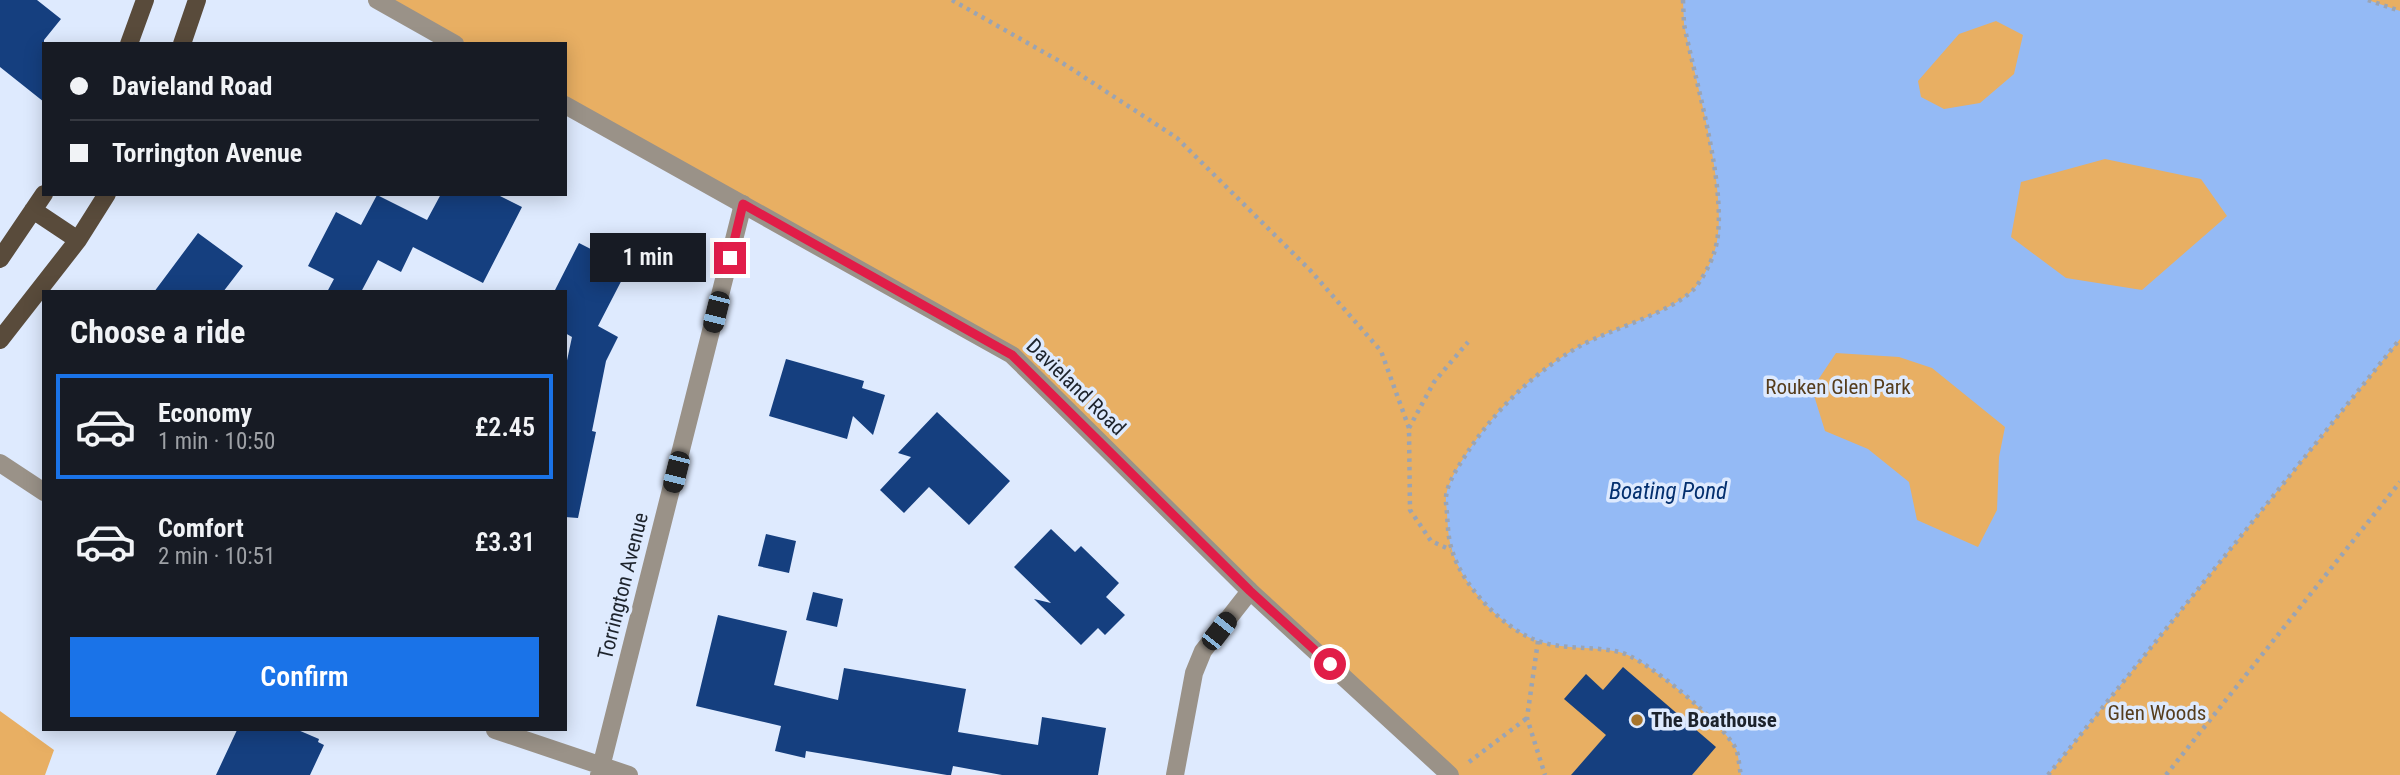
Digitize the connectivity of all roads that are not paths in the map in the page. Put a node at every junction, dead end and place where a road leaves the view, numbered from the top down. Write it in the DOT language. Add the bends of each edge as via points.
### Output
graph roads {
  1 [pos="145,0"];
  2 [pos="198,0"];
  3 [pos="377,0"];
  4 [pos="130,42"];
  5 [pos="183,42"];
  6 [pos="451,42"];
  7 [pos="567,106"];
  8 [pos="43,196"];
  9 [pos="106,196"];
  10 [pos="743,204"];
  11 [pos="33,210"];
  12 [pos="78,240"];
  13 [pos="0,259"];
  14 [pos="0,340"];
  15 [pos="0,463"];
  16 [pos="42,491"];
  17 [pos="1250,591"];
  18 [pos="498,731"];
  19 [pos="600,771"];
  20 [pos="1456,771"];
  21 [pos="629,775"];
  22 [pos="1175,775"];
  1 -- 4 [label="main road"];
  2 -- 5 [label="main road"];
  3 -- 6 [label="street"];
  7 -- 10 [label="street, Davieland Road"];
  8 -- 11 [label="main road"];
  9 -- 12 [label="main road"];
  10 -- 17 [label="street, Davieland Road" via="1012,355"];
  10 -- 19 [label="street, Torrington Avenue"];
  11 -- 12 [label="main road"];
  11 -- 13 [label="main road"];
  12 -- 14 [label="main road"];
  15 -- 16 [label="street"];
  17 -- 20 [label="street, Davieland Road"];
  17 -- 22 [label="street" via="1203,652 1194,673"];
  18 -- 19 [label="street"];
  19 -- 21 [label="street"];
}
